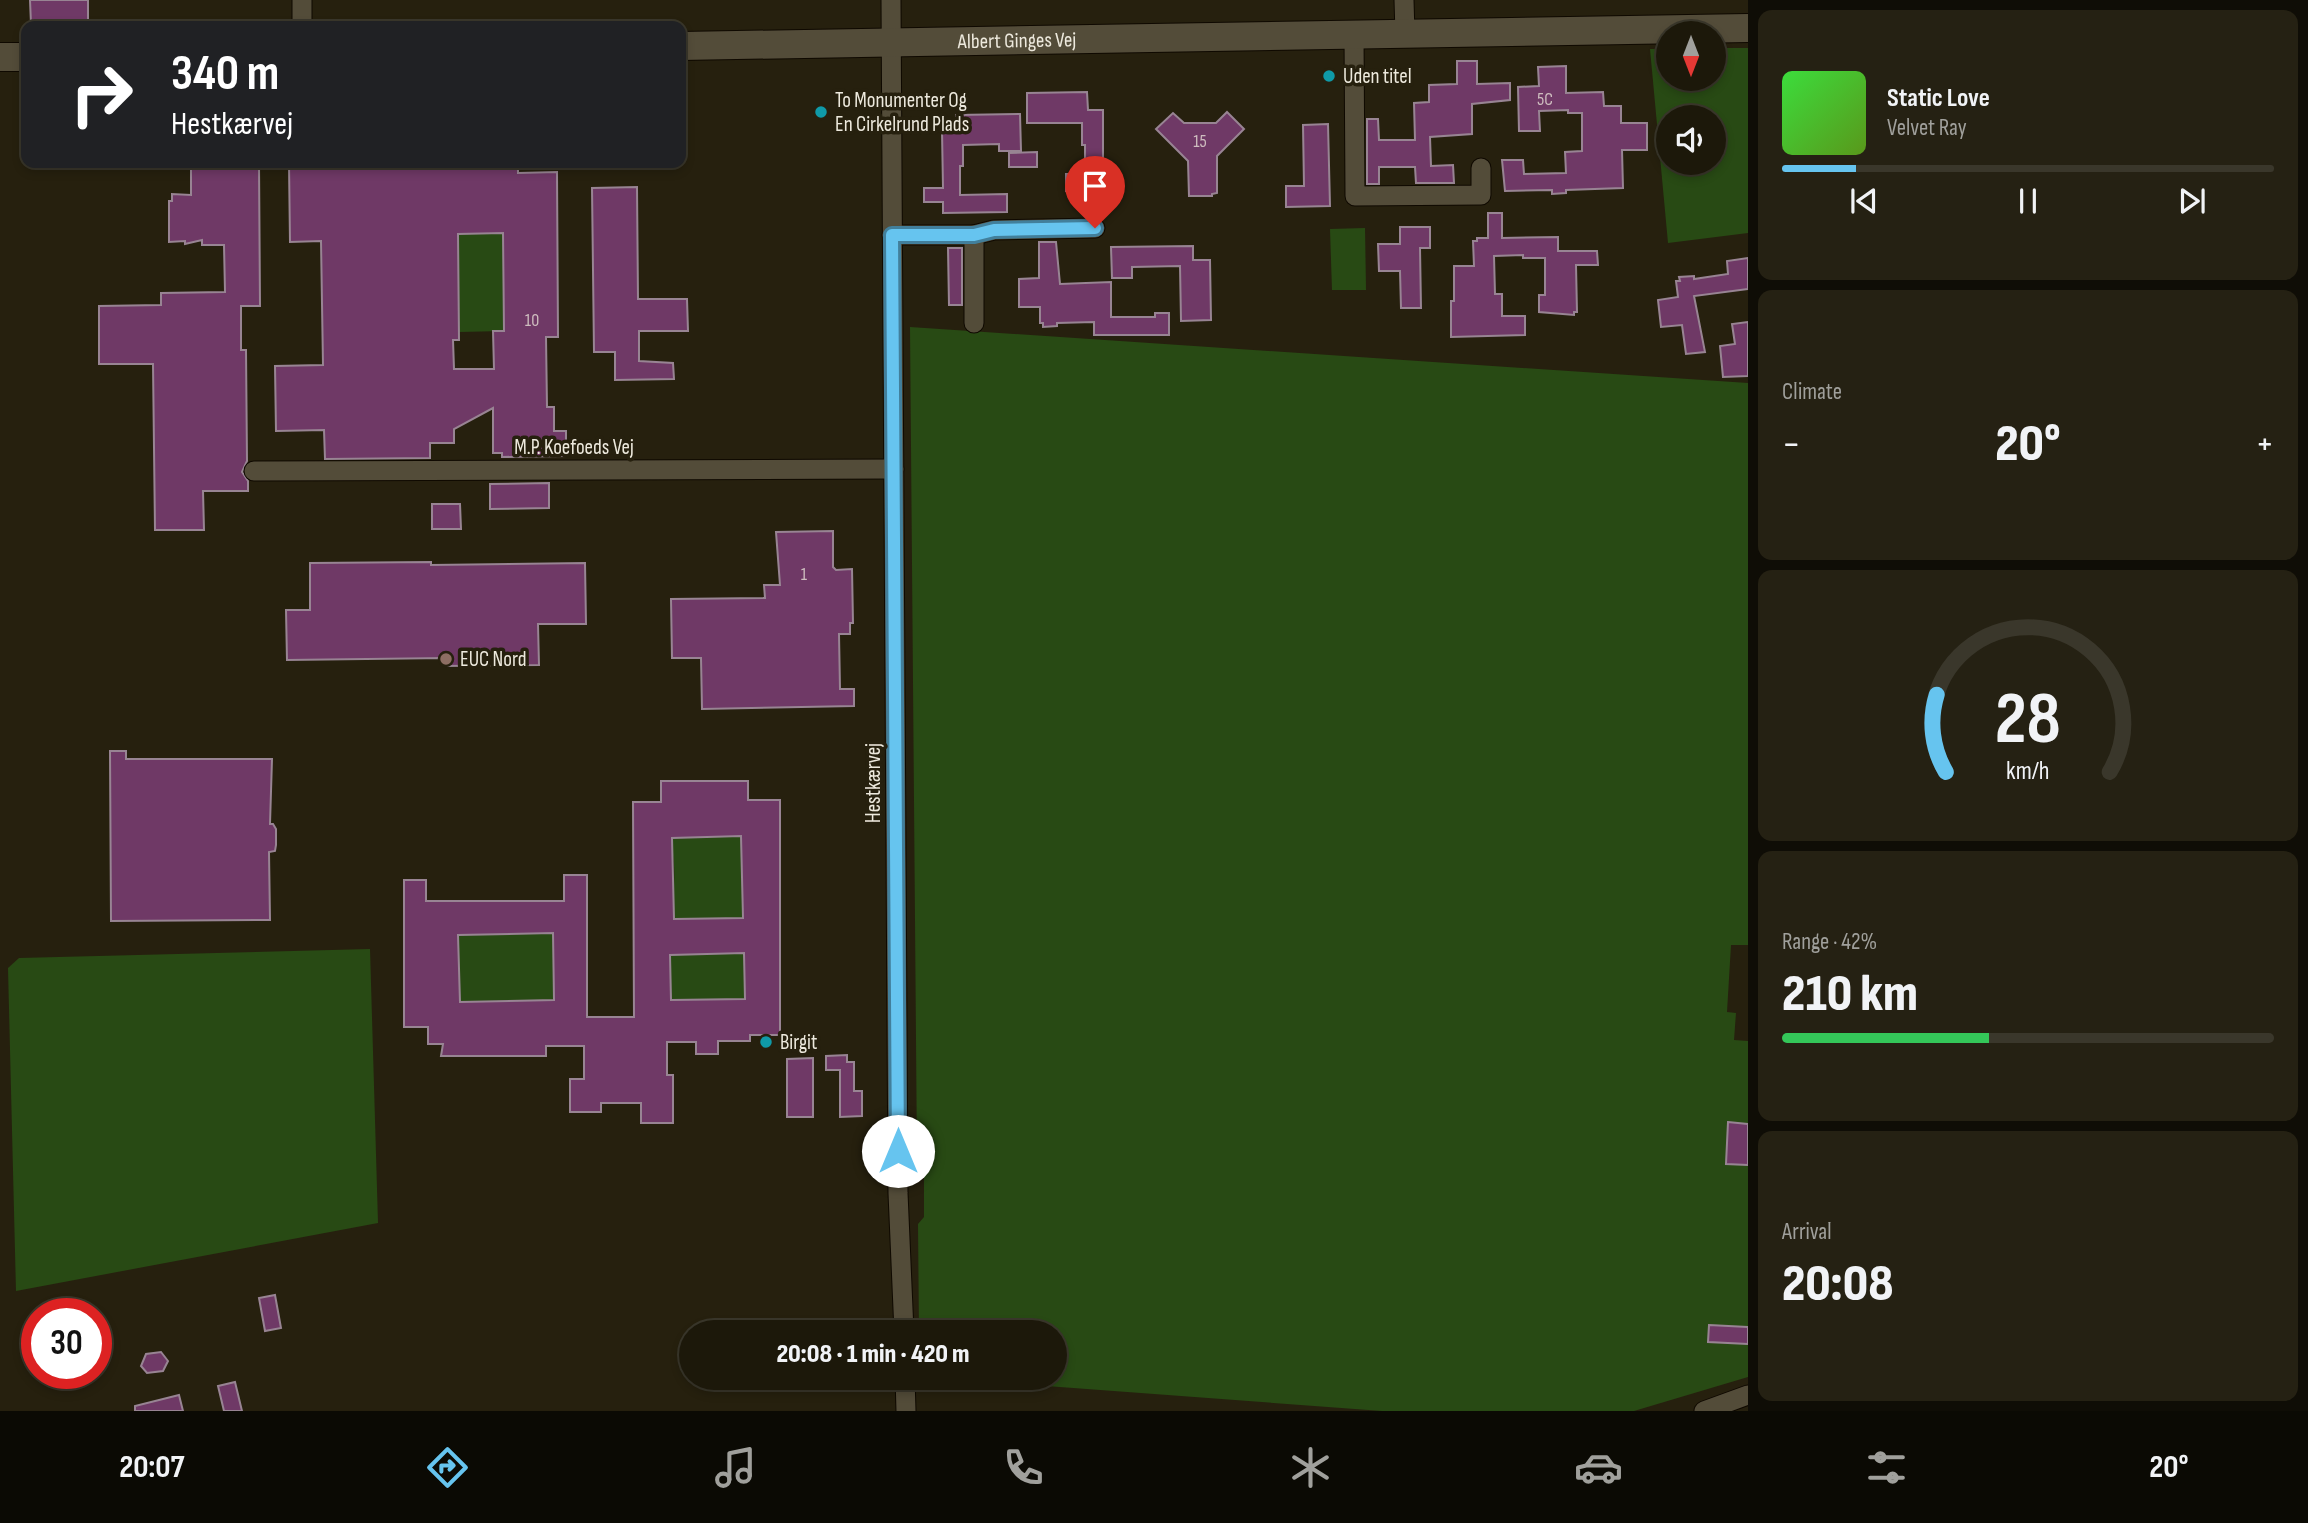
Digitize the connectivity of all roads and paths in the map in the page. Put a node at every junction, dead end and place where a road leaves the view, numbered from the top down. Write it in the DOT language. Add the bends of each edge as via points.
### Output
graph roads {
  1 [pos="302,0"];
  2 [pos="891,0"];
  3 [pos="1404,0"];
  4 [pos="302,21"];
  5 [pos="1748,28"];
  6 [pos="1405,34"];
  7 [pos="1354,35"];
  8 [pos="891,42"];
  9 [pos="686,46"];
  10 [pos="0,57"];
  11 [pos="21,57"];
  12 [pos="1481,168"];
  13 [pos="1095,228"];
  14 [pos="892,235"];
  15 [pos="974,235"];
  16 [pos="974,323"];
  17 [pos="894,469"];
  18 [pos="254,471"];
  19 [pos="903,1320"];
  20 [pos="905,1390"];
  21 [pos="1748,1395"];
  22 [pos="906,1411"];
  23 [pos="1704,1411"];
  1 -- 4 [label="street"];
  2 -- 8 [label="street, Hestkærvej"];
  3 -- 6 [label="street"];
  5 -- 6 [label="street, Albert Ginges Vej"];
  6 -- 7 [label="street, Albert Ginges Vej"];
  7 -- 8 [label="street, Albert Ginges Vej"];
  7 -- 12 [label="street" via="1355,196 1481,195"];
  8 -- 9 [label="street, Albert Ginges Vej"];
  8 -- 14 [label="street, Hestkærvej"];
  10 -- 11 [label="street"];
  13 -- 15 [label="street" via="994,230"];
  14 -- 15 [label="street"];
  14 -- 17 [label="street, Hestkærvej"];
  15 -- 16 [label="street"];
  17 -- 18 [label="street, M.P. Koefoeds Vej"];
  17 -- 19 [label="street, Hestkærvej" via="898,1193"];
  20 -- 22 [label="street"];
  21 -- 23 [label="street"];
}
